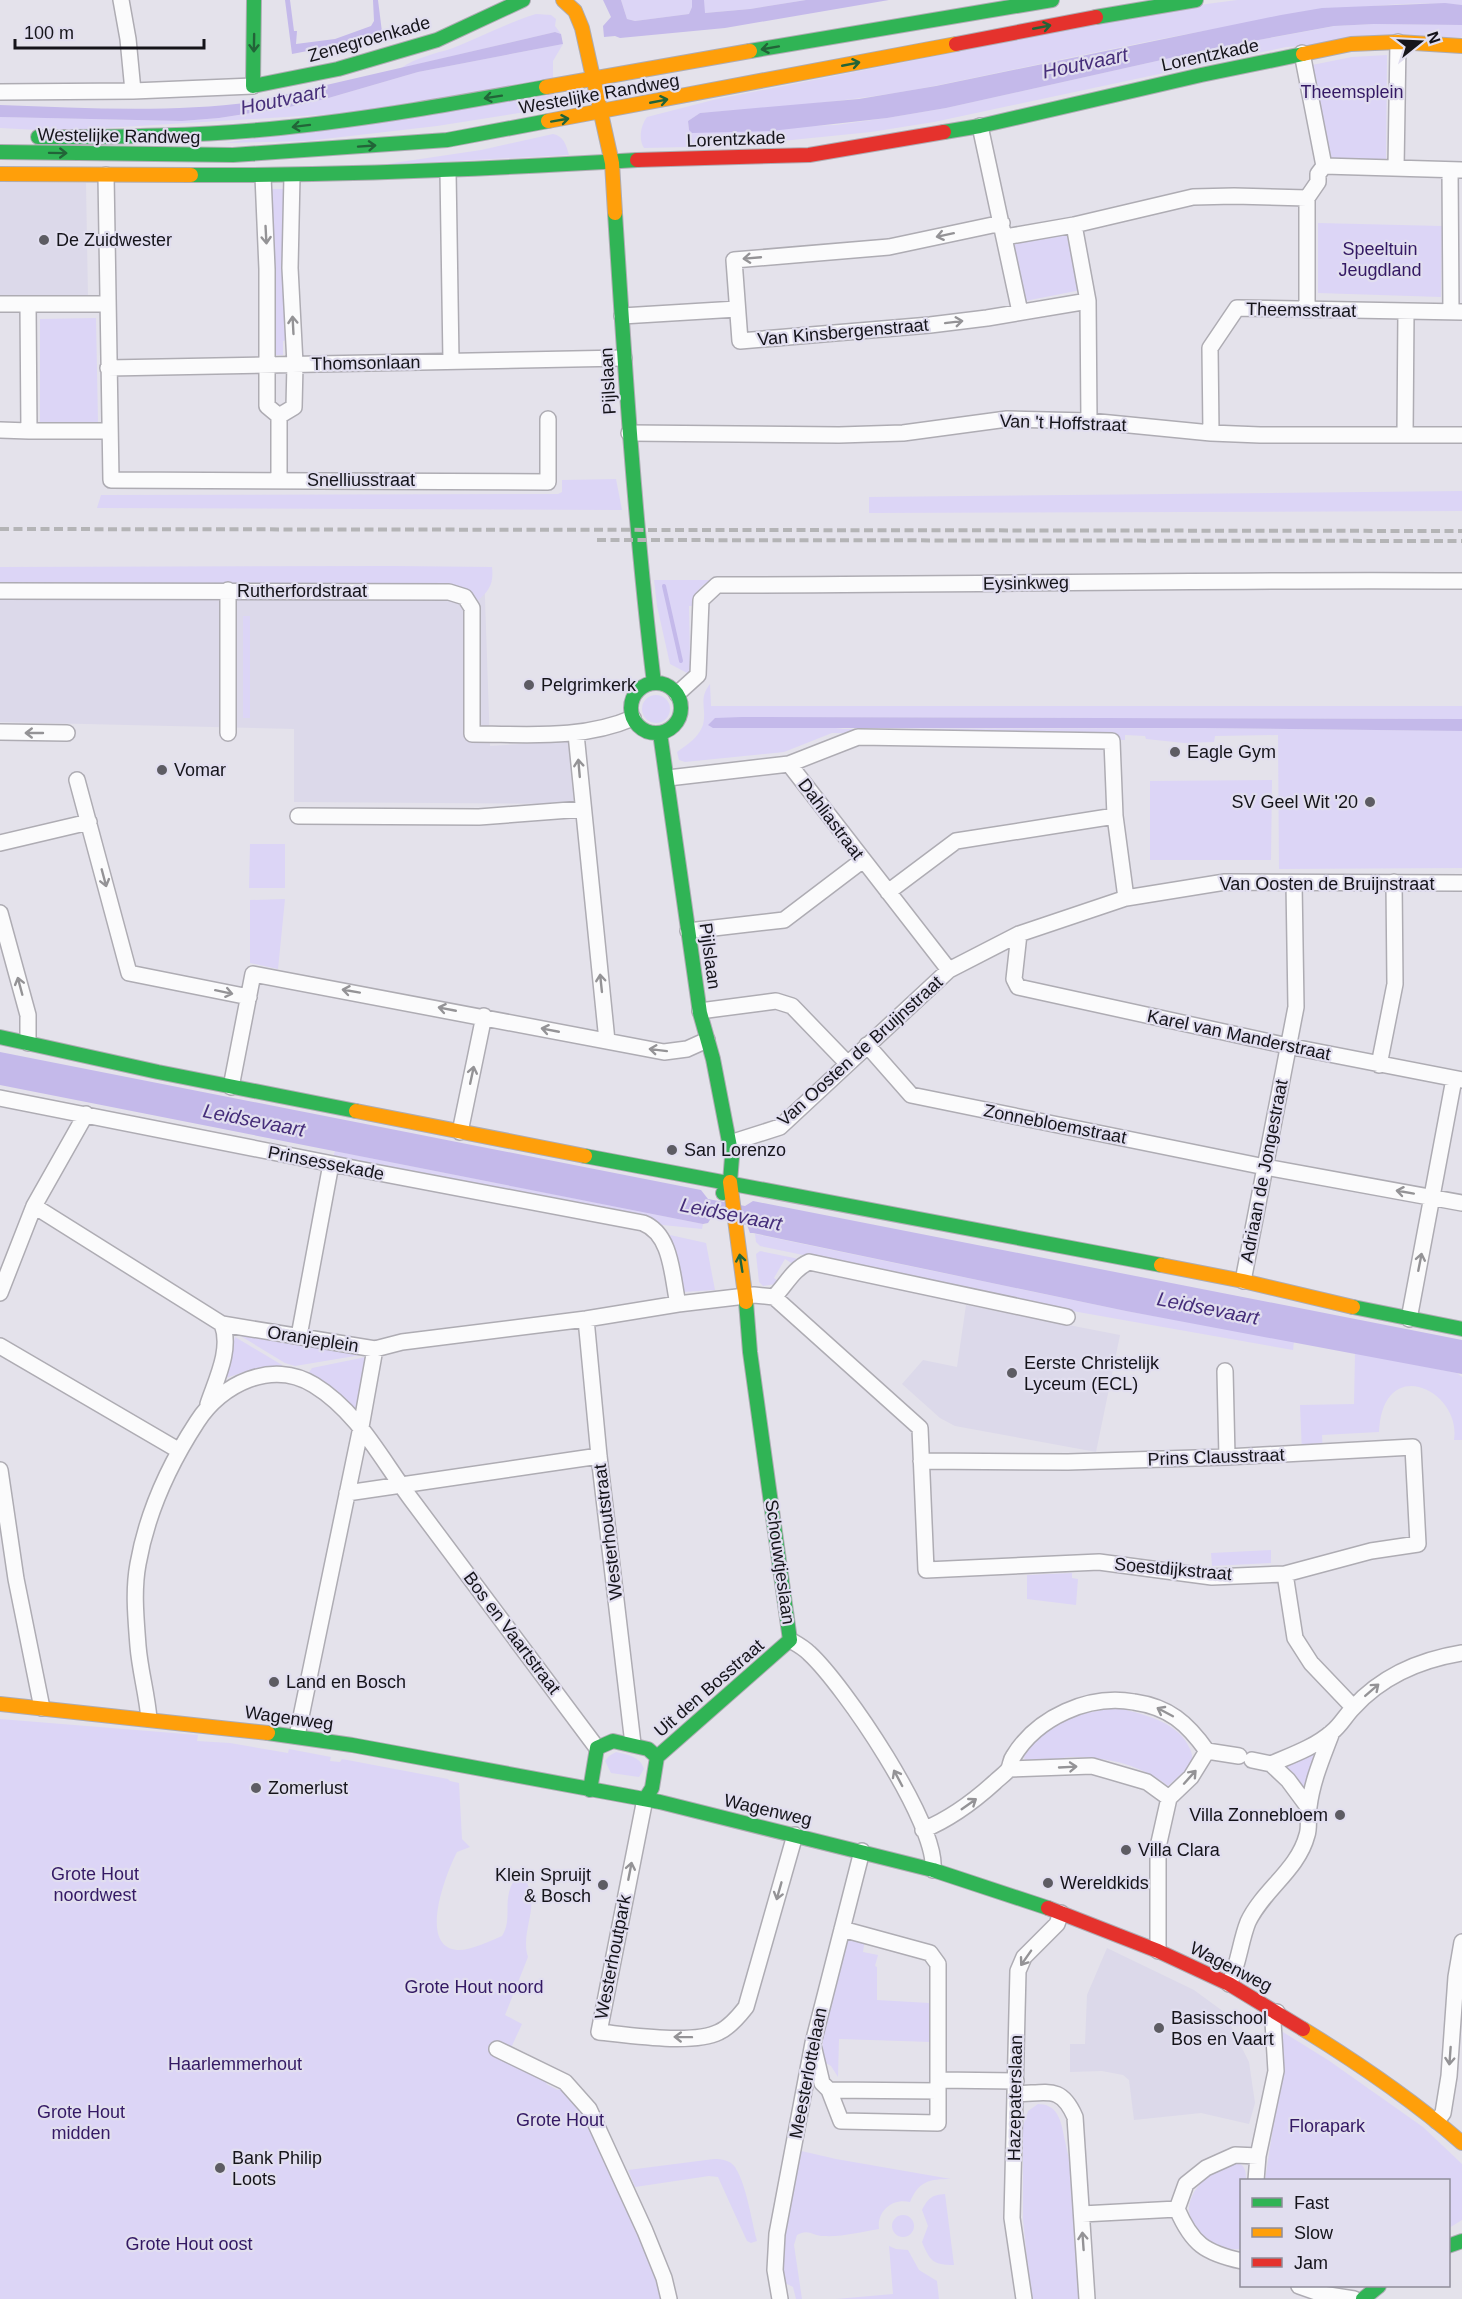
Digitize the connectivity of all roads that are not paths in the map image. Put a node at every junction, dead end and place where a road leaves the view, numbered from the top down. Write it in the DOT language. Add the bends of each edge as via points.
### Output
graph roads {
  1 [pos="121,0"];
  2 [pos="254,0"];
  3 [pos="524,0"];
  4 [pos="563,0"];
  5 [pos="1052,0"];
  6 [pos="1196,0"];
  7 [pos="1398,42"];
  8 [pos="1462,46"];
  9 [pos="1302,53"];
  10 [pos="592,79"];
  11 [pos="253,86"];
  12 [pos="133,91"];
  13 [pos="0,92"];
  14 [pos="602,112"];
  15 [pos="980,126"];
  16 [pos="21,137"];
  17 [pos="0,152"];
  18 [pos="612,163"];
  19 [pos="1324,166"];
  20 [pos="1396,168"];
  21 [pos="1456,170"];
  22 [pos="448,171"];
  23 [pos="0,174"];
  24 [pos="106,176"];
  25 [pos="263,176"];
  26 [pos="292,176"];
  27 [pos="1307,198"];
  28 [pos="1456,198"];
  29 [pos="1074,225"];
  30 [pos="1004,230"];
  31 [pos="1088,301"];
  32 [pos="0,304"];
  33 [pos="28,304"];
  34 [pos="107,304"];
  35 [pos="737,309"];
  36 [pos="1307,310"];
  37 [pos="1406,311"];
  38 [pos="1020,312"];
  39 [pos="1456,312"];
  40 [pos="622,316"];
  41 [pos="624,358"];
  42 [pos="451,361"];
  43 [pos="267,364"];
  44 [pos="295,364"];
  45 [pos="108,368"];
  46 [pos="279,416"];
  47 [pos="548,419"];
  48 [pos="1089,420"];
  49 [pos="0,430"];
  50 [pos="29,431"];
  51 [pos="110,431"];
  52 [pos="629,433"];
  53 [pos="1211,433"];
  54 [pos="1405,435"];
  55 [pos="1462,435"];
  56 [pos="279,480"];
  57 [pos="1462,581"];
  58 [pos="228,590"];
  59 [pos="0,591"];
  60 [pos="654,683"];
  61 [pos="677,694"];
  62 [pos="633,718"];
  63 [pos="0,732"];
  64 [pos="67,733"];
  65 [pos="660,733"];
  66 [pos="228,734"];
  67 [pos="576,734"];
  68 [pos="789,764"];
  69 [pos="668,778"];
  70 [pos="78,780"];
  71 [pos="584,809"];
  72 [pos="298,816"];
  73 [pos="1115,816"];
  74 [pos="89,822"];
  75 [pos="0,843"];
  76 [pos="863,860"];
  77 [pos="1394,882"];
  78 [pos="1294,883"];
  79 [pos="1462,883"];
  80 [pos="888,892"];
  81 [pos="1126,898"];
  82 [pos="0,913"];
  83 [pos="688,931"];
  84 [pos="1019,934"];
  85 [pos="949,970"];
  86 [pos="249,998"];
  87 [pos="700,1011"];
  88 [pos="484,1016"];
  89 [pos="0,1037"];
  90 [pos="707,1040"];
  91 [pos="607,1041"];
  92 [pos="28,1043"];
  93 [pos="867,1045"];
  94 [pos="1288,1046"];
  95 [pos="847,1063"];
  96 [pos="1379,1065"];
  97 [pos="1458,1079"];
  98 [pos="231,1087"];
  99 [pos="0,1098"];
  100 [pos="86,1114"];
  101 [pos="460,1132"];
  102 [pos="730,1143"];
  103 [pos="332,1164"];
  104 [pos="1265,1167"];
  105 [pos="727,1192"];
  106 [pos="1432,1197"];
  107 [pos="1462,1203"];
  108 [pos="34,1206"];
  109 [pos="1243,1281"];
  110 [pos="0,1293"];
  111 [pos="740,1296"];
  112 [pos="774,1297"];
  113 [pos="678,1304"];
  114 [pos="1067,1317"];
  115 [pos="586,1319"];
  116 [pos="1409,1319"];
  117 [pos="222,1324"];
  118 [pos="1462,1329"];
  119 [pos="299,1336"];
  120 [pos="0,1346"];
  121 [pos="375,1349"];
  122 [pos="1225,1371"];
  123 [pos="208,1405"];
  124 [pos="361,1427"];
  125 [pos="178,1450"];
  126 [pos="599,1456"];
  127 [pos="1227,1457"];
  128 [pos="921,1461"];
  129 [pos="0,1470"];
  130 [pos="400,1485"];
  131 [pos="347,1493"];
  132 [pos="1418,1544"];
  133 [pos="1285,1574"];
  134 [pos="790,1640"];
  135 [pos="1462,1653"];
  136 [pos="0,1704"];
  137 [pos="1353,1707"];
  138 [pos="42,1708"];
  139 [pos="149,1719"];
  140 [pos="1332,1732"];
  141 [pos="297,1736"];
  142 [pos="633,1744"];
  143 [pos="597,1748"];
  144 [pos="1207,1751"];
  145 [pos="657,1757"];
  146 [pos="1271,1764"];
  147 [pos="1009,1769"];
  148 [pos="590,1790"];
  149 [pos="1169,1798"];
  150 [pos="645,1799"];
  151 [pos="1308,1807"];
  152 [pos="923,1830"];
  153 [pos="795,1835"];
  154 [pos="862,1851"];
  155 [pos="933,1870"];
  156 [pos="1061,1913"];
  157 [pos="842,1929"];
  158 [pos="1462,1942"];
  159 [pos="1158,1951"];
  160 [pos="1229,1984"];
  161 [pos="1277,2012"];
  162 [pos="813,2043"];
  163 [pos="497,2049"];
  164 [pos="938,2086"];
  165 [pos="1016,2087"];
  166 [pos="829,2090"];
  167 [pos="1437,2121"];
  168 [pos="1462,2143"];
  169 [pos="1258,2156"];
  170 [pos="1256,2179"];
  171 [pos="1177,2209"];
  172 [pos="1082,2214"];
  173 [pos="1240,2261"];
  174 [pos="1302,2287"];
  175 [pos="1378,2287"];
  176 [pos="669,2299"];
  177 [pos="780,2299"];
  178 [pos="1024,2299"];
  179 [pos="1087,2299"];
  180 [pos="1354,2299"];
  181 [pos="1363,2299"];
  1 -- 12 [label="street"];
  2 -- 11 [label="street, one-way"];
  3 -- 11 [label="street, Zenegroenkade" via="437,40 338,69"];
  4 -- 10 [label="street, Pijlslaan" via="575,11"];
  5 -- 10 [label="street, Westelijke Randweg, one-way"];
  14 -- 6 [label="street, Westelijke Randweg, one-way"];
  7 -- 8 [label="street, Lorentzkade"];
  7 -- 9 [label="street, Lorentzkade" via="1351,44"];
  7 -- 20 [label="street"];
  9 -- 15 [label="street, Lorentzkade"];
  9 -- 19 [label="street"];
  10 -- 14 [label="street, Pijlslaan"];
  10 -- 16 [label="street, Westelijke Randweg, one-way" via="281,128 137,136"];
  11 -- 12 [label="street"];
  12 -- 13 [label="street"];
  17 -- 14 [label="street, Westelijke Randweg, one-way" via="288,152 447,140"];
  14 -- 18 [label="street, Pijlslaan"];
  15 -- 18 [label="street, Lorentzkade" via="809,154"];
  15 -- 30 [label="street"];
  18 -- 22 [label="street, Lorentzkade"];
  18 -- 40 [label="street, Pijlslaan"];
  19 -- 20 [label="street"];
  19 -- 27 [label="street"];
  20 -- 21 [label="street"];
  21 -- 28 [label="street"];
  22 -- 26 [label="street, Lorentzkade"];
  22 -- 42 [label="street"];
  23 -- 24 [label="street, Lorentzkade"];
  24 -- 25 [label="street, Lorentzkade"];
  24 -- 34 [label="street"];
  25 -- 26 [label="street, Lorentzkade"];
  25 -- 43 [label="street, one-way"];
  44 -- 26 [label="street, one-way" via="290,268"];
  27 -- 29 [label="street" via="1193,197"];
  27 -- 36 [label="street"];
  28 -- 39 [label="street"];
  29 -- 30 [label="street"];
  29 -- 31 [label="street"];
  30 -- 35 [label="street, one-way" via="889,247 734,260"];
  30 -- 38 [label="street"];
  31 -- 38 [label="street"];
  31 -- 48 [label="street"];
  32 -- 33 [label="street"];
  33 -- 34 [label="street"];
  33 -- 50 [label="street"];
  34 -- 45 [label="street"];
  35 -- 38 [label="street, Van Kinsbergenstraat, one-way" via="740,341 930,325"];
  35 -- 40 [label="street"];
  36 -- 37 [label="street, Theemsstraat"];
  36 -- 53 [label="street, Theemsstraat" via="1237,308 1210,348"];
  37 -- 39 [label="street, Theemsstraat"];
  37 -- 54 [label="street"];
  40 -- 41 [label="street, Pijlslaan"];
  41 -- 42 [label="street, Thomsonlaan"];
  41 -- 52 [label="street, Pijlslaan"];
  42 -- 44 [label="street, Thomsonlaan"];
  43 -- 44 [label="street, Thomsonlaan"];
  43 -- 45 [label="street, Thomsonlaan"];
  43 -- 46 [label="street" via="267,406"];
  44 -- 46 [label="street" via="294,407"];
  45 -- 51 [label="street"];
  46 -- 56 [label="street"];
  47 -- 56 [label="street, Snelliusstraat" via="548,482"];
  48 -- 52 [label="street, Van 't Hoffstraat" via="1007,419 893,433"];
  48 -- 53 [label="street, Van 't Hoffstraat"];
  49 -- 50 [label="street"];
  50 -- 51 [label="street"];
  51 -- 56 [label="street, Snelliusstraat" via="111,480"];
  52 -- 60 [label="street, Pijlslaan"];
  53 -- 54 [label="street, Van 't Hoffstraat"];
  54 -- 55 [label="street, Van 't Hoffstraat"];
  57 -- 61 [label="street, Eysinkweg" via="717,585 701,600 698,675"];
  58 -- 59 [label="street, Rutherfordstraat"];
  58 -- 66 [label="street"];
  58 -- 67 [label="street, Rutherfordstraat" via="449,592 465,597 472,608 472,734"];
  60 -- 61 [label="street" via="667,685"];
  60 -- 62 [label="street" via="636,693 631,705"];
  61 -- 65 [label="street" via="681,708 677,721"];
  62 -- 65 [label="street" via="644,730"];
  62 -- 67 [label="street"];
  64 -- 63 [label="street, one-way"];
  65 -- 69 [label="street, Pijlslaan"];
  71 -- 67 [label="street, one-way"];
  68 -- 69 [label="street, Dahliastraat"];
  68 -- 73 [label="street" via="858,736 1112,741"];
  68 -- 76 [label="street, Dahliastraat"];
  69 -- 83 [label="street, Pijlslaan"];
  70 -- 74 [label="street"];
  71 -- 72 [label="street" via="479,817"];
  91 -- 71 [label="street, one-way"];
  73 -- 80 [label="street" via="956,841"];
  73 -- 81 [label="street"];
  74 -- 75 [label="street"];
  74 -- 86 [label="street, one-way" via="129,973"];
  76 -- 80 [label="street, Dahliastraat"];
  76 -- 83 [label="street" via="784,920"];
  77 -- 78 [label="street, Van Oosten de Bruijnstraat"];
  77 -- 79 [label="street, Van Oosten de Bruijnstraat"];
  77 -- 96 [label="street" via="1395,984"];
  78 -- 81 [label="street, Van Oosten de Bruijnstraat" via="1225,882"];
  78 -- 94 [label="street, Adriaan de Jongestraat" via="1296,1007"];
  80 -- 85 [label="street, Dahliastraat"];
  81 -- 84 [label="street, Van Oosten de Bruijnstraat"];
  92 -- 82 [label="street, one-way" via="28,1016"];
  83 -- 87 [label="street, Pijlslaan"];
  84 -- 85 [label="street, Van Oosten de Bruijnstraat"];
  84 -- 94 [label="street, Karel van Manderstraat" via="1014,979 1018,987"];
  85 -- 93 [label="street, Van Oosten de Bruijnstraat"];
  88 -- 86 [label="street, one-way" via="253,974"];
  86 -- 98 [label="street"];
  87 -- 90 [label="street, Pijlslaan"];
  87 -- 95 [label="street" via="776,1001 792,1006"];
  91 -- 88 [label="street, one-way"];
  101 -- 88 [label="street, one-way"];
  89 -- 92 [label="street"];
  90 -- 91 [label="street, one-way" via="687,1049 664,1052"];
  90 -- 102 [label="street, Pijlslaan"];
  92 -- 98 [label="street"];
  93 -- 95 [label="street, Van Oosten de Bruijnstraat"];
  93 -- 104 [label="street, Zonnebloemstraat" via="911,1095"];
  94 -- 96 [label="street, Karel van Manderstraat"];
  94 -- 104 [label="street, Adriaan de Jongestraat"];
  95 -- 102 [label="street, Van Oosten de Bruijnstraat" via="780,1127"];
  96 -- 97 [label="street, Karel van Manderstraat"];
  97 -- 106 [label="street"];
  98 -- 101 [label="street"];
  99 -- 100 [label="street, Prinsessekade"];
  100 -- 103 [label="street, Prinsessekade"];
  100 -- 108 [label="street"];
  101 -- 105 [label="street" via="691,1177"];
  102 -- 105 [label="street, Pijlslaan"];
  103 -- 113 [label="street, Prinsessekade" via="652,1226 666,1246"];
  103 -- 119 [label="street"];
  106 -- 104 [label="street, Zonnebloemstraat, one-way"];
  104 -- 109 [label="street, Adriaan de Jongestraat"];
  105 -- 109 [label="street"];
  111 -- 105 [label="street, Schouwtjeslaan, one-way" via="736,1231"];
  105 -- 111 [label="street, Schouwtjeslaan" via="723,1224"];
  106 -- 107 [label="street, Zonnebloemstraat"];
  116 -- 106 [label="street, one-way"];
  108 -- 110 [label="street"];
  108 -- 117 [label="street"];
  109 -- 116 [label="street"];
  111 -- 112 [label="street"];
  111 -- 113 [label="street"];
  111 -- 134 [label="street, Schouwtjeslaan"];
  112 -- 114 [label="street" via="797,1267 809,1262"];
  112 -- 128 [label="street" via="920,1428"];
  113 -- 115 [label="street"];
  115 -- 121 [label="street" via="402,1342"];
  115 -- 126 [label="street, Westerhoutstraat"];
  116 -- 118 [label="street"];
  117 -- 119 [label="street, Oranjeplein"];
  117 -- 123 [label="street" via="226,1347"];
  119 -- 121 [label="street, Oranjeplein"];
  120 -- 125 [label="street"];
  121 -- 124 [label="street, Oranjeplein"];
  122 -- 127 [label="street"];
  123 -- 124 [label="street" via="234,1384 253,1377 293,1376 333,1398"];
  123 -- 125 [label="street"];
  124 -- 130 [label="street"];
  124 -- 131 [label="street, Oranjeplein"];
  125 -- 139 [label="street" via="146,1530 138,1566 138,1650"];
  126 -- 130 [label="street"];
  126 -- 142 [label="street, Westerhoutstraat"];
  127 -- 128 [label="street, Prins Clausstraat"];
  127 -- 132 [label="street, Prins Clausstraat" via="1413,1447"];
  128 -- 133 [label="street, Soestdijkstraat" via="926,1570 1099,1562 1212,1577"];
  129 -- 138 [label="street" via="16,1579"];
  130 -- 131 [label="street"];
  130 -- 143 [label="street, Bos en Vaartstraat"];
  131 -- 141 [label="street, Oranjeplein"];
  132 -- 133 [label="street, Soestdijkstraat" via="1371,1551"];
  133 -- 137 [label="street" via="1295,1638 1311,1663"];
  134 -- 145 [label="street, Uit den Bosstraat"];
  152 -- 134 [label="street, Schouwtjeslaan, one-way" via="870,1730 818,1661"];
  137 -- 135 [label="street, one-way" via="1403,1669"];
  136 -- 138 [label="street, Wagenweg"];
  137 -- 140 [label="street"];
  138 -- 139 [label="street, Wagenweg"];
  139 -- 141 [label="street, Wagenweg"];
  140 -- 146 [label="street"];
  140 -- 151 [label="street"];
  141 -- 148 [label="street, Wagenweg"];
  142 -- 143 [label="street" via="613,1741"];
  142 -- 145 [label="street"];
  143 -- 148 [label="street"];
  144 -- 146 [label="street"];
  144 -- 147 [label="street, one-way" via="1193,1732 1167,1711 1123,1700 1090,1702 1064,1710 1032,1734 1012,1758"];
  149 -- 144 [label="street, one-way" via="1200,1766"];
  145 -- 150 [label="street, Uit den Bosstraat"];
  146 -- 151 [label="street"];
  147 -- 149 [label="street, one-way" via="1092,1766 1148,1782"];
  152 -- 147 [label="street, one-way" via="942,1823"];
  148 -- 150 [label="street, Wagenweg"];
  149 -- 159 [label="street" via="1158,1846"];
  150 -- 153 [label="street, Wagenweg"];
  153 -- 150 [label="street, Westerhoutpark, one-way" via="743,2012 719,2032 694,2037 599,2032"];
  151 -- 160 [label="street" via="1308,1834 1297,1859 1264,1896 1248,1923"];
  152 -- 155 [label="street, Schouwtjeslaan" via="934,1860"];
  153 -- 154 [label="street, Wagenweg"];
  154 -- 155 [label="street, Wagenweg"];
  154 -- 157 [label="street, Meesterlottelaan"];
  155 -- 156 [label="street, Wagenweg"];
  156 -- 159 [label="street, Wagenweg"];
  156 -- 165 [label="street, Hazepaterslaan, one-way" via="1057,1924 1024,1957 1018,1971"];
  157 -- 162 [label="street, Meesterlottelaan"];
  157 -- 164 [label="street" via="935,1957"];
  158 -- 167 [label="street, one-way" via="1449,2076 1443,2113"];
  159 -- 160 [label="street, Wagenweg"];
  160 -- 161 [label="street, Wagenweg"];
  161 -- 167 [label="street, Wagenweg"];
  161 -- 169 [label="street" via="1273,2022 1276,2071"];
  162 -- 166 [label="street" via="822,2083"];
  162 -- 177 [label="street, Meesterlottelaan" via="777,2234 775,2270"];
  163 -- 176 [label="street" via="565,2082 589,2109 645,2231"];
  164 -- 165 [label="street"];
  164 -- 166 [label="street"];
  164 -- 166 [label="street" via="938,2123 841,2121"];
  165 -- 172 [label="street" via="1058,2093 1068,2101 1075,2117"];
  165 -- 178 [label="street, Hazepaterslaan" via="1012,2218"];
  167 -- 168 [label="street, Wagenweg"];
  169 -- 170 [label="street"];
  169 -- 171 [label="street" via="1235,2155 1206,2168 1186,2184"];
  171 -- 172 [label="street"];
  171 -- 173 [label="street" via="1185,2229 1197,2242 1217,2256"];
  179 -- 172 [label="street, one-way"];
  174 -- 180 [label="street"];
  175 -- 181 [label="street"];
}
